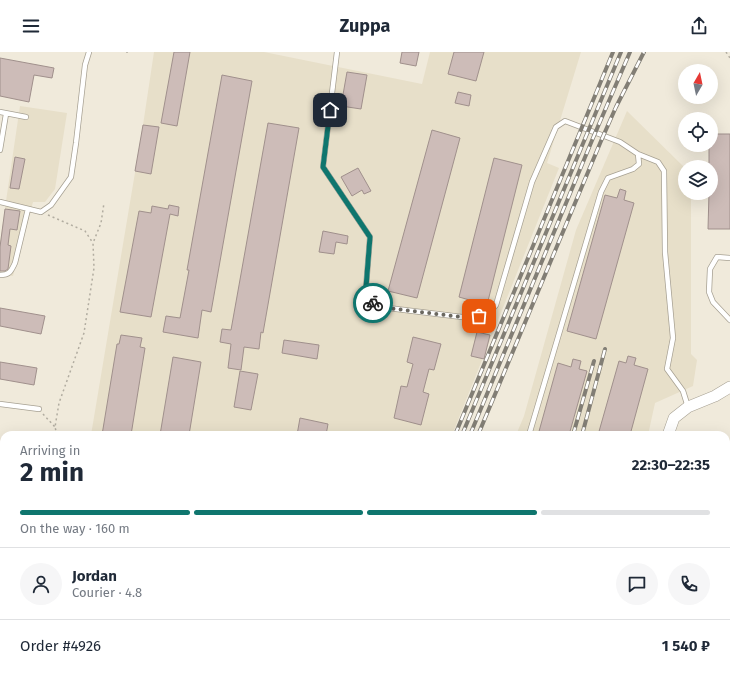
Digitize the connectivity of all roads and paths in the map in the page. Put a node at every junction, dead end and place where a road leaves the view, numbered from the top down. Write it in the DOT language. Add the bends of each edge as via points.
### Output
graph roads {
  1 [pos="89,52"];
  2 [pos="337,52"];
  3 [pos="726,52"];
  4 [pos="730,58"];
  5 [pos="0,112"];
  6 [pos="6,114"];
  7 [pos="26,117"];
  8 [pos="0,150"];
  9 [pos="638,154"];
  10 [pos="0,202"];
  11 [pos="104,203"];
  12 [pos="28,209"];
  13 [pos="41,212"];
  14 [pos="93,243"];
  15 [pos="730,258"];
  16 [pos="0,275"];
  17 [pos="730,320"];
  18 [pos="730,387"];
  19 [pos="0,404"];
  20 [pos="688,407"];
  21 [pos="39,409"];
  22 [pos="55,427"];
  23 [pos="56,431"];
  24 [pos="530,431"];
  25 [pos="669,431"];
  1 -- 13 [label="lane" via="85,65 70,177 51,205"];
  2 -- 9 [label="lane" via="323,167 370,237 365,300 380,307 470,318 488,314 496,305 532,182 556,127 565,121 620,142"];
  3 -- 4 [label="path"];
  5 -- 6 [label="lane"];
  6 -- 7 [label="lane"];
  6 -- 8 [label="lane"];
  9 -- 20 [label="lane" via="658,162 664,171 665,252 673,338 667,369 683,391"];
  9 -- 24 [label="lane" via="639,164 633,170 608,178 601,192"];
  10 -- 12 [label="lane"];
  11 -- 14 [label="path" via="101,223"];
  12 -- 13 [label="lane"];
  12 -- 16 [label="lane" via="15,263 6,275"];
  13 -- 14 [label="path" via="84,231"];
  14 -- 22 [label="path" via="94,268 84,333 59,403"];
  15 -- 17 [label="lane" via="717,258 713,263 710,269 709,292 713,302"];
  18 -- 20 [label="street"];
  19 -- 21 [label="lane"];
  20 -- 25 [label="street" via="674,418"];
  21 -- 22 [label="path"];
  22 -- 23 [label="path"];
}
